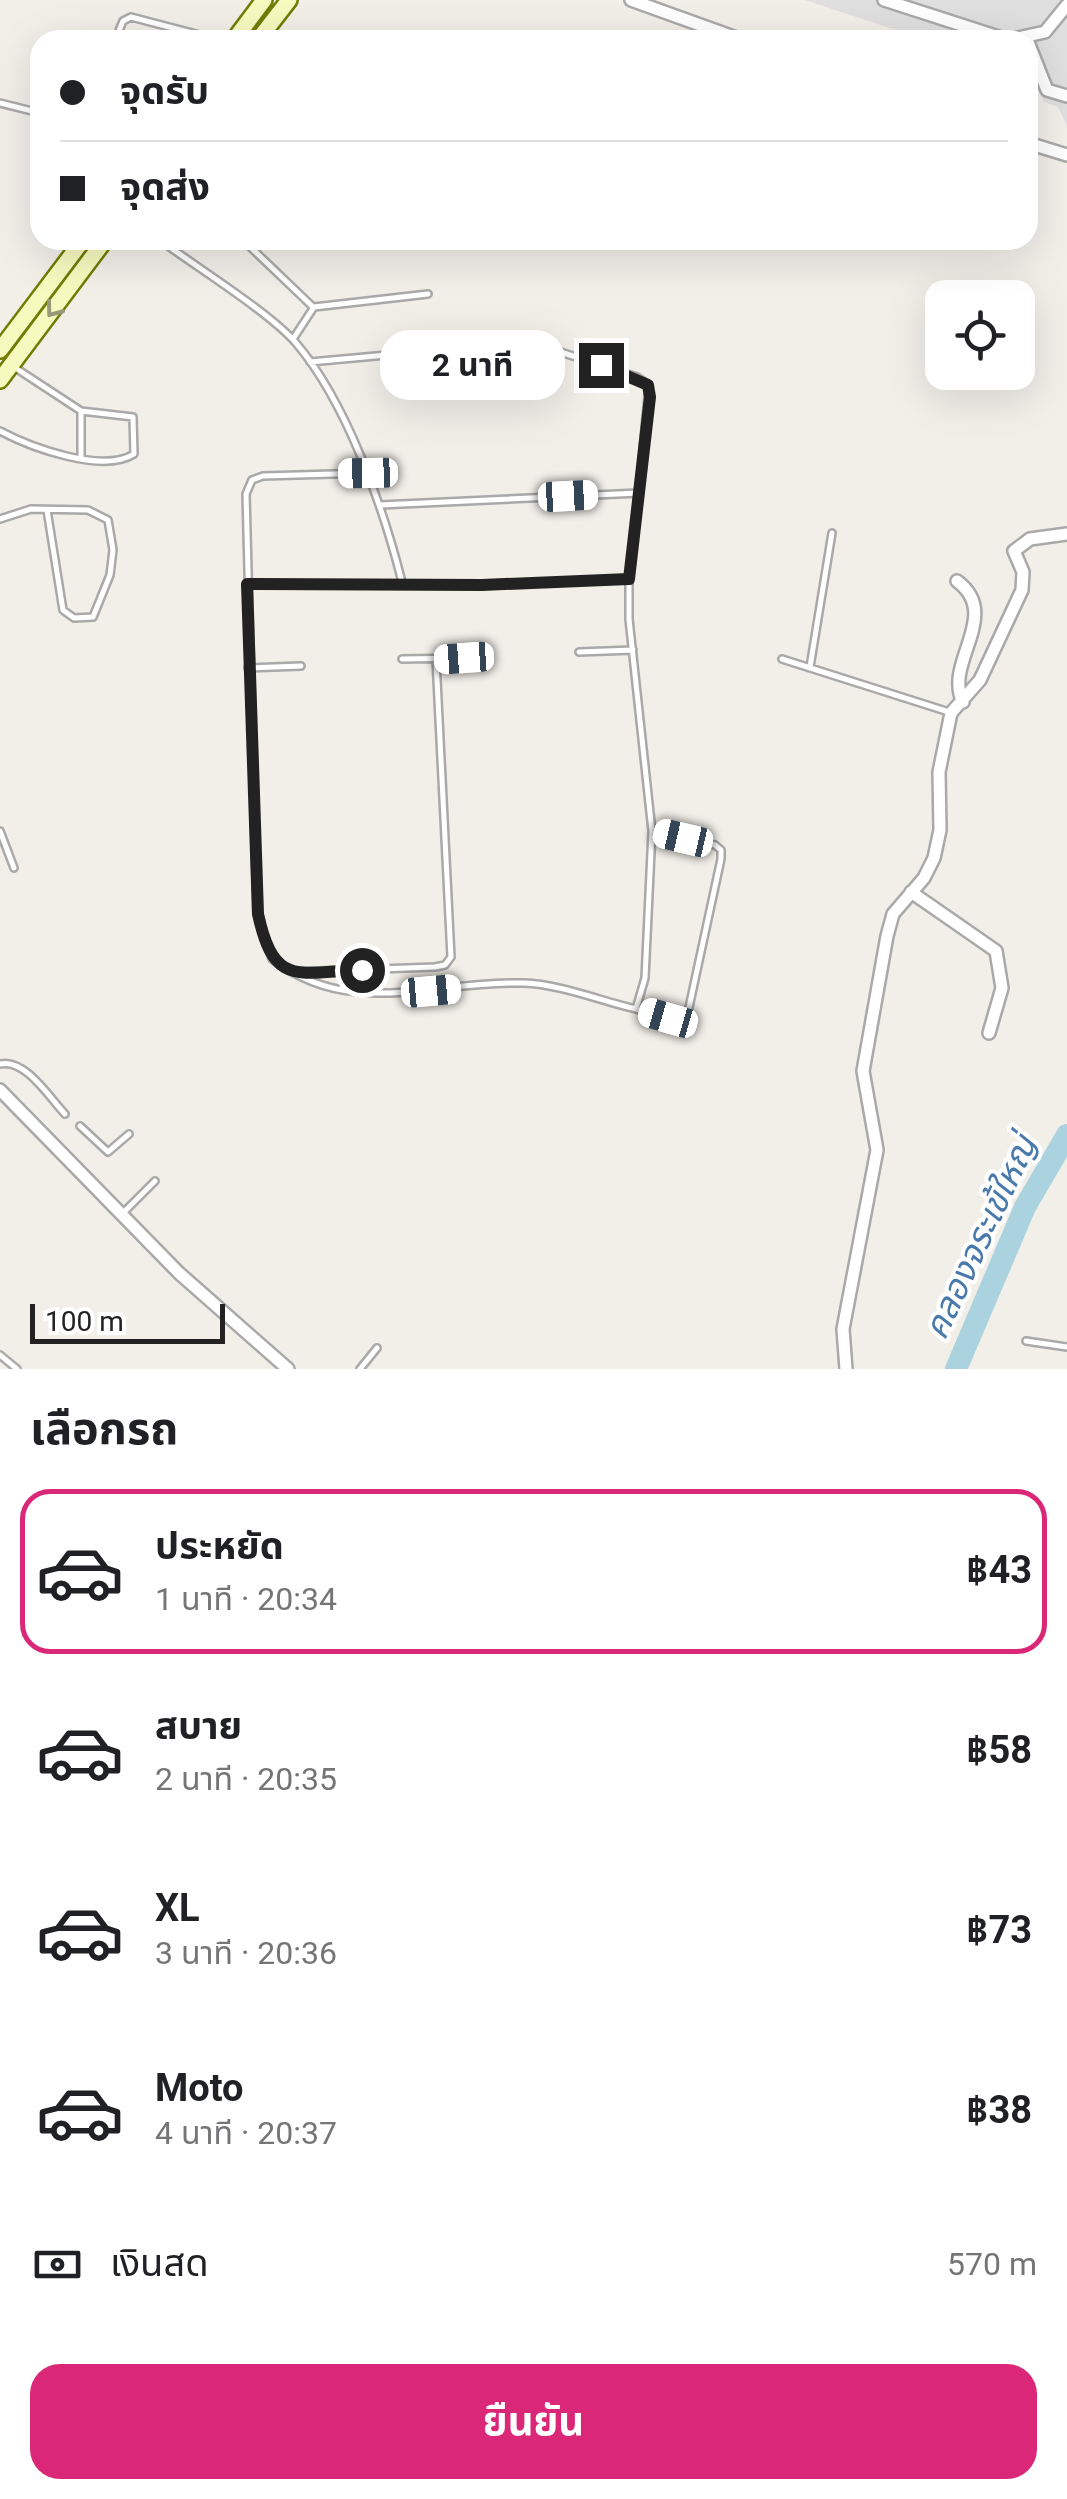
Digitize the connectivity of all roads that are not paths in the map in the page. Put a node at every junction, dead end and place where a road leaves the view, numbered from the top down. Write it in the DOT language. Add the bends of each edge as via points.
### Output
graph roads {
  1 [pos="264,0"];
  2 [pos="288,0"];
  3 [pos="631,0"];
  4 [pos="884,0"];
  5 [pos="1065,10"];
  6 [pos="119,30"];
  7 [pos="181,30"];
  8 [pos="242,30"];
  9 [pos="266,30"];
  10 [pos="714,30"];
  11 [pos="977,30"];
  12 [pos="1038,35"];
  13 [pos="1038,68"];
  14 [pos="1067,96"];
  15 [pos="0,103"];
  16 [pos="30,110"];
  17 [pos="1038,146"];
  18 [pos="1067,155"];
  19 [pos="75,250"];
  20 [pos="97,250"];
  21 [pos="173,250"];
  22 [pos="253,250"];
  23 [pos="428,294"];
  24 [pos="314,308"];
  25 [pos="293,340"];
  26 [pos="0,350"];
  27 [pos="310,362"];
  28 [pos="11,365"];
  29 [pos="0,380"];
  30 [pos="81,412"];
  31 [pos="0,430"];
  32 [pos="81,458"];
  33 [pos="368,473"];
  34 [pos="639,493"];
  35 [pos="380,505"];
  36 [pos="47,510"];
  37 [pos="0,518"];
  38 [pos="832,533"];
  39 [pos="1067,534"];
  40 [pos="629,579"];
  41 [pos="957,581"];
  42 [pos="402,582"];
  43 [pos="247,584"];
  44 [pos="633,650"];
  45 [pos="579,652"];
  46 [pos="464,658"];
  47 [pos="402,660"];
  48 [pos="436,660"];
  49 [pos="782,660"];
  50 [pos="302,666"];
  51 [pos="248,668"];
  52 [pos="810,668"];
  53 [pos="963,702"];
  54 [pos="952,713"];
  55 [pos="0,831"];
  56 [pos="652,831"];
  57 [pos="14,868"];
  58 [pos="911,892"];
  59 [pos="289,972"];
  60 [pos="636,1009"];
  61 [pos="989,1033"];
  62 [pos="0,1064"];
  63 [pos="0,1090"];
  64 [pos="65,1114"];
  65 [pos="80,1126"];
  66 [pos="129,1134"];
  67 [pos="155,1181"];
  68 [pos="121,1216"];
  69 [pos="1026,1340"];
  70 [pos="1067,1347"];
  71 [pos="377,1348"];
  72 [pos="0,1355"];
  73 [pos="17,1369"];
  74 [pos="288,1369"];
  75 [pos="360,1369"];
  76 [pos="846,1369"];
  1 -- 8 [label="main road"];
  2 -- 9 [label="main road"];
  3 -- 10 [label="street"];
  4 -- 11 [label="street"];
  5 -- 12 [label="street"];
  6 -- 7 [label="lane" via="131,17"];
  13 -- 14 [label="street" via="1047,90"];
  15 -- 16 [label="lane"];
  17 -- 18 [label="street"];
  19 -- 26 [label="main road"];
  20 -- 28 [label="main road, one-way"];
  21 -- 25 [label="lane"];
  22 -- 24 [label="lane"];
  23 -- 24 [label="lane"];
  24 -- 25 [label="lane"];
  25 -- 27 [label="lane"];
  27 -- 33 [label="lane"];
  27 -- 34 [label="lane" via="530,342 637,376 650,397"];
  28 -- 29 [label="main road"];
  28 -- 30 [label="lane"];
  30 -- 32 [label="lane"];
  30 -- 32 [label="lane" via="129,414 136,445 128,458"];
  31 -- 32 [label="lane" via="41,450"];
  33 -- 35 [label="lane"];
  33 -- 43 [label="lane" via="252,480 246,494"];
  34 -- 35 [label="lane"];
  34 -- 40 [label="lane"];
  35 -- 42 [label="lane"];
  36 -- 36 [label="lane" via="88,510 108,520 110,576 93,617 74,618 63,610"];
  36 -- 37 [label="lane"];
  38 -- 52 [label="lane"];
  39 -- 53 [label="street" via="1030,539 1014,551 1022,590"];
  40 -- 42 [label="lane"];
  40 -- 44 [label="lane"];
  41 -- 53 [label="street" via="976,609 956,682"];
  42 -- 43 [label="lane"];
  43 -- 51 [label="lane"];
  44 -- 45 [label="lane"];
  44 -- 56 [label="lane"];
  46 -- 48 [label="lane"];
  47 -- 48 [label="lane"];
  48 -- 59 [label="lane" via="451,957 435,967"];
  49 -- 52 [label="lane"];
  50 -- 51 [label="lane"];
  51 -- 59 [label="lane" via="258,914 272,959"];
  52 -- 54 [label="lane"];
  53 -- 54 [label="street"];
  54 -- 58 [label="street" via="934,858"];
  55 -- 57 [label="lane"];
  56 -- 60 [label="lane" via="646,978"];
  56 -- 60 [label="lane" via="714,845 721,859 688,1012 668,1018"];
  58 -- 61 [label="street" via="996,951 1002,988"];
  58 -- 76 [label="street" via="893,914 863,1072 876,1150 843,1329"];
  59 -- 60 [label="lane" via="320,989 400,994 526,982"];
  62 -- 64 [label="lane" via="22,1068"];
  63 -- 68 [label="street"];
  65 -- 66 [label="lane" via="108,1152"];
  67 -- 68 [label="lane"];
  68 -- 74 [label="street"];
  69 -- 70 [label="lane"];
  71 -- 75 [label="lane"];
  72 -- 73 [label="lane"];
}
